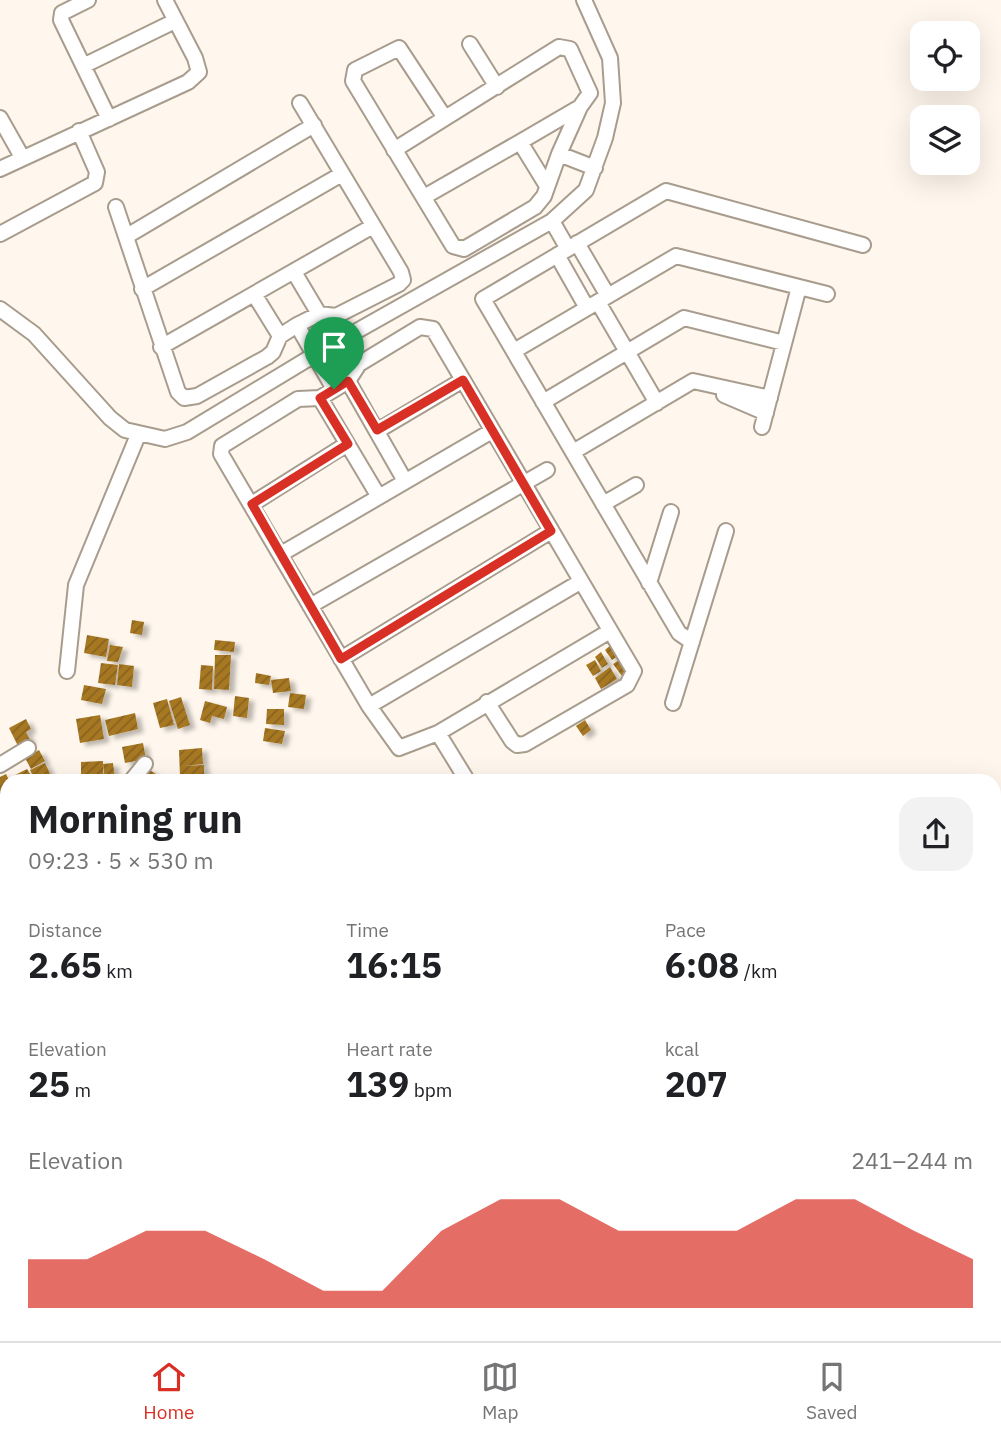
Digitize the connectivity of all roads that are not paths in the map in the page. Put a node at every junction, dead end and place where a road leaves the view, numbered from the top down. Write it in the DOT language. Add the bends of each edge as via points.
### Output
graph roads {
  1 [pos="88,0"];
  2 [pos="165,0"];
  3 [pos="584,0"];
  4 [pos="175,21"];
  5 [pos="470,44"];
  6 [pos="85,65"];
  7 [pos="497,87"];
  8 [pos="300,103"];
  9 [pos="580,107"];
  10 [pos="0,118"];
  11 [pos="445,118"];
  12 [pos="108,119"];
  13 [pos="314,125"];
  14 [pos="79,131"];
  15 [pos="520,142"];
  16 [pos="394,150"];
  17 [pos="559,154"];
  18 [pos="22,158"];
  19 [pos="0,169"];
  20 [pos="595,169"];
  21 [pos="342,174"];
  22 [pos="547,186"];
  23 [pos="424,198"];
  24 [pos="116,207"];
  25 [pos="552,221"];
  26 [pos="373,226"];
  27 [pos="0,234"];
  28 [pos="127,236"];
  29 [pos="863,245"];
  30 [pos="567,249"];
  31 [pos="294,272"];
  32 [pos="799,287"];
  33 [pos="142,289"];
  34 [pos="254,294"];
  35 [pos="827,294"];
  36 [pos="598,302"];
  37 [pos="0,309"];
  38 [pos="319,314"];
  39 [pos="297,325"];
  40 [pos="280,336"];
  41 [pos="784,343"];
  42 [pos="161,347"];
  43 [pos="514,351"];
  44 [pos="628,352"];
  45 [pos="316,354"];
  46 [pos="463,380"];
  47 [pos="348,381"];
  48 [pos="693,382"];
  49 [pos="334,389"];
  50 [pos="320,398"];
  51 [pos="770,398"];
  52 [pos="543,402"];
  53 [pos="657,402"];
  54 [pos="377,430"];
  55 [pos="492,431"];
  56 [pos="138,435"];
  57 [pos="348,444"];
  58 [pos="573,452"];
  59 [pos="547,470"];
  60 [pos="405,481"];
  61 [pos="523,484"];
  62 [pos="636,485"];
  63 [pos="379,497"];
  64 [pos="252,504"];
  65 [pos="603,504"];
  66 [pos="671,512"];
  67 [pos="551,531"];
  68 [pos="726,531"];
  69 [pos="281,554"];
  70 [pos="580,582"];
  71 [pos="649,583"];
  72 [pos="310,606"];
  73 [pos="610,631"];
  74 [pos="692,642"];
  75 [pos="341,659"];
  76 [pos="67,670"];
  77 [pos="487,702"];
  78 [pos="673,702"];
  79 [pos="369,706"];
  80 [pos="438,733"];
  81 [pos="28,748"];
  82 [pos="145,764"];
  83 [pos="0,765"];
  84 [pos="137,774"];
  85 [pos="462,774"];
  1 -- 6 [label="street" via="61,16"];
  2 -- 4 [label="street"];
  3 -- 20 [label="street" via="610,58 613,103"];
  4 -- 6 [label="street"];
  4 -- 12 [label="street" via="199,72 188,82"];
  5 -- 7 [label="street"];
  6 -- 12 [label="street"];
  7 -- 9 [label="street" via="565,47 590,93"];
  7 -- 11 [label="street"];
  8 -- 13 [label="street"];
  9 -- 15 [label="street"];
  9 -- 17 [label="street"];
  10 -- 18 [label="street"];
  11 -- 16 [label="street"];
  11 -- 16 [label="street" via="400,48 355,70 353,81"];
  12 -- 14 [label="street"];
  13 -- 21 [label="street"];
  13 -- 28 [label="street"];
  14 -- 18 [label="street"];
  14 -- 27 [label="street" via="97,172 95,183"];
  15 -- 22 [label="street"];
  15 -- 23 [label="street"];
  16 -- 23 [label="street"];
  17 -- 20 [label="street"];
  17 -- 22 [label="street"];
  18 -- 19 [label="street"];
  20 -- 25 [label="street" via="586,190"];
  21 -- 26 [label="street"];
  21 -- 33 [label="street"];
  22 -- 23 [label="street" via="535,207 464,249 453,246"];
  24 -- 28 [label="street"];
  25 -- 30 [label="street"];
  25 -- 45 [label="street"];
  26 -- 31 [label="street"];
  26 -- 38 [label="street" via="402,280 336,316"];
  28 -- 33 [label="street"];
  29 -- 30 [label="street" via="666,191"];
  30 -- 36 [label="street"];
  30 -- 36 [label="street"];
  30 -- 43 [label="street" via="483,299"];
  31 -- 34 [label="street"];
  31 -- 38 [label="street"];
  32 -- 35 [label="street"];
  32 -- 36 [label="street" via="676,256"];
  32 -- 41 [label="street"];
  33 -- 42 [label="street"];
  34 -- 40 [label="street"];
  34 -- 42 [label="street"];
  36 -- 43 [label="street"];
  36 -- 44 [label="street"];
  37 -- 56 [label="street" via="34,334 110,418"];
  38 -- 39 [label="street"];
  39 -- 40 [label="street"];
  39 -- 45 [label="street"];
  40 -- 42 [label="street" via="267,357 191,399 178,392"];
  41 -- 44 [label="street" via="684,318"];
  41 -- 51 [label="street"];
  43 -- 52 [label="street"];
  44 -- 52 [label="street"];
  44 -- 53 [label="street"];
  45 -- 49 [label="street"];
  45 -- 56 [label="street" via="187,432 164,439"];
  46 -- 47 [label="street" via="427,326 359,364"];
  46 -- 54 [label="street"];
  46 -- 55 [label="street"];
  47 -- 49 [label="street"];
  47 -- 54 [label="street"];
  48 -- 51 [label="street"];
  48 -- 51 [label="street" via="764,420"];
  48 -- 53 [label="street"];
  49 -- 50 [label="street"];
  50 -- 57 [label="street"];
  50 -- 64 [label="street" via="298,399 222,446 221,454"];
  52 -- 58 [label="street"];
  53 -- 58 [label="street"];
  54 -- 60 [label="street"];
  55 -- 60 [label="street"];
  55 -- 61 [label="street"];
  56 -- 76 [label="street" via="76,585"];
  57 -- 63 [label="street"];
  57 -- 64 [label="street"];
  58 -- 65 [label="street"];
  59 -- 61 [label="street"];
  60 -- 63 [label="street"];
  61 -- 67 [label="street"];
  61 -- 72 [label="street"];
  62 -- 65 [label="street"];
  63 -- 69 [label="street"];
  64 -- 69 [label="street"];
  65 -- 71 [label="street"];
  66 -- 71 [label="street"];
  67 -- 70 [label="street"];
  67 -- 75 [label="street"];
  68 -- 74 [label="street"];
  69 -- 72 [label="street"];
  70 -- 73 [label="street"];
  70 -- 79 [label="street"];
  71 -- 74 [label="street" via="679,633"];
  72 -- 75 [label="street"];
  73 -- 77 [label="street"];
  73 -- 77 [label="street" via="634,671 627,685 525,744 517,746"];
  74 -- 78 [label="street"];
  75 -- 79 [label="street"];
  77 -- 80 [label="street"];
  79 -- 80 [label="street" via="399,748"];
  80 -- 85 [label="street"];
  81 -- 83 [label="street"];
  82 -- 84 [label="street"];
}
